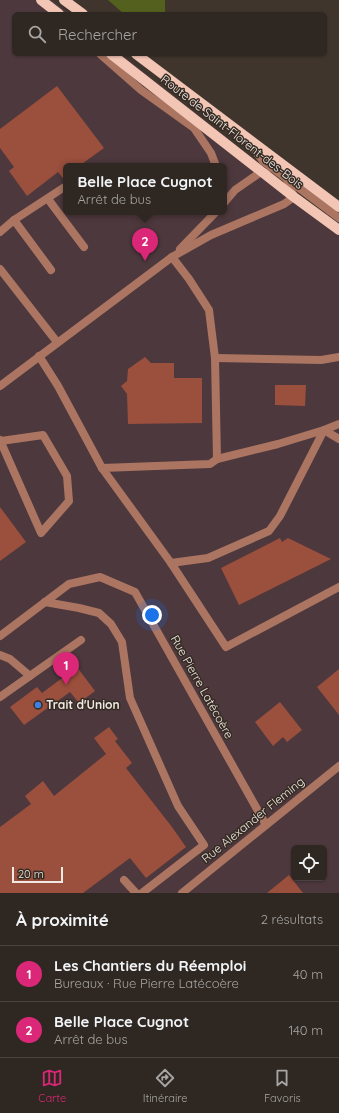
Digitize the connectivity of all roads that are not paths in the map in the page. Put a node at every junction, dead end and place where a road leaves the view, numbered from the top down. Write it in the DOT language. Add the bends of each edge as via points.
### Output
graph roads {
  1 [pos="38,0"];
  2 [pos="41,0"];
  3 [pos="64,0"];
  4 [pos="52,12"];
  5 [pos="56,12"];
  6 [pos="80,12"];
  7 [pos="102,56"];
  8 [pos="114,56"];
  9 [pos="139,56"];
  10 [pos="242,134"];
  11 [pos="215,163"];
  12 [pos="261,172"];
  13 [pos="286,178"];
  14 [pos="63,188"];
  15 [pos="294,198"];
  16 [pos="48,199"];
  17 [pos="227,199"];
  18 [pos="339,207"];
  19 [pos="212,215"];
  20 [pos="339,218"];
  21 [pos="14,220"];
  22 [pos="339,230"];
  23 [pos="0,232"];
  24 [pos="84,247"];
  25 [pos="172,257"];
  26 [pos="0,269"];
  27 [pos="51,270"];
  28 [pos="57,342"];
  29 [pos="39,356"];
  30 [pos="339,357"];
  31 [pos="215,358"];
  32 [pos="0,386"];
  33 [pos="339,424"];
  34 [pos="324,430"];
  35 [pos="339,439"];
  36 [pos="0,441"];
  37 [pos="217,459"];
  38 [pos="102,468"];
  39 [pos="171,564"];
  40 [pos="339,587"];
  41 [pos="45,602"];
  42 [pos="0,636"];
  43 [pos="82,640"];
  44 [pos="0,655"];
  45 [pos="30,676"];
  46 [pos="0,697"];
  47 [pos="339,766"];
  48 [pos="266,825"];
  49 [pos="124,880"];
  50 [pos="136,893"];
  51 [pos="142,893"];
  52 [pos="182,893"];
  1 -- 4 [label="street"];
  2 -- 5 [label="main road"];
  3 -- 6 [label="main road"];
  7 -- 11 [label="street" via="141,90 194,128"];
  8 -- 12 [label="main road, Route de Saint-Florent-des-Bois"];
  9 -- 10 [label="main road, Route de Saint-Florent-des-Bois"];
  10 -- 13 [label="street" via="264,161"];
  10 -- 18 [label="main road, Route de Saint-Florent-des-Bois"];
  12 -- 13 [label="street"];
  12 -- 15 [label="main road, Route de Saint-Florent-des-Bois"];
  12 -- 17 [label="street"];
  13 -- 15 [label="street"];
  13 -- 20 [label="street"];
  14 -- 16 [label="street"];
  15 -- 22 [label="main road, Route de Saint-Florent-des-Bois"];
  15 -- 25 [label="street" via="211,235"];
  16 -- 21 [label="street"];
  16 -- 24 [label="street"];
  19 -- 25 [label="street"];
  21 -- 23 [label="street"];
  21 -- 27 [label="street"];
  25 -- 28 [label="street"];
  25 -- 31 [label="street" via="209,310"];
  26 -- 28 [label="street"];
  28 -- 29 [label="street"];
  29 -- 32 [label="street"];
  29 -- 38 [label="street"];
  30 -- 31 [label="street" via="321,360"];
  31 -- 37 [label="street"];
  33 -- 34 [label="street"];
  34 -- 35 [label="street"];
  34 -- 37 [label="street"];
  34 -- 39 [label="street" via="280,516 268,531 208,558"];
  36 -- 36 [label="street" via="7,456 41,533 69,501 67,476 43,435"];
  37 -- 38 [label="street" via="210,464"];
  38 -- 39 [label="street"];
  39 -- 40 [label="street" via="226,647"];
  41 -- 42 [label="street, Rue Pierre Latécoère"];
  41 -- 48 [label="street, Rue Pierre Latécoère" via="69,584 100,577 135,592"];
  41 -- 51 [label="street" via="99,613 111,624 122,642 130,698 178,806 204,845"];
  43 -- 45 [label="street"];
  44 -- 45 [label="street" via="10,659"];
  45 -- 46 [label="street"];
  47 -- 48 [label="street, Rue Alexander Fleming"];
  48 -- 52 [label="street, Rue Alexander Fleming"];
  49 -- 50 [label="street"];
}
